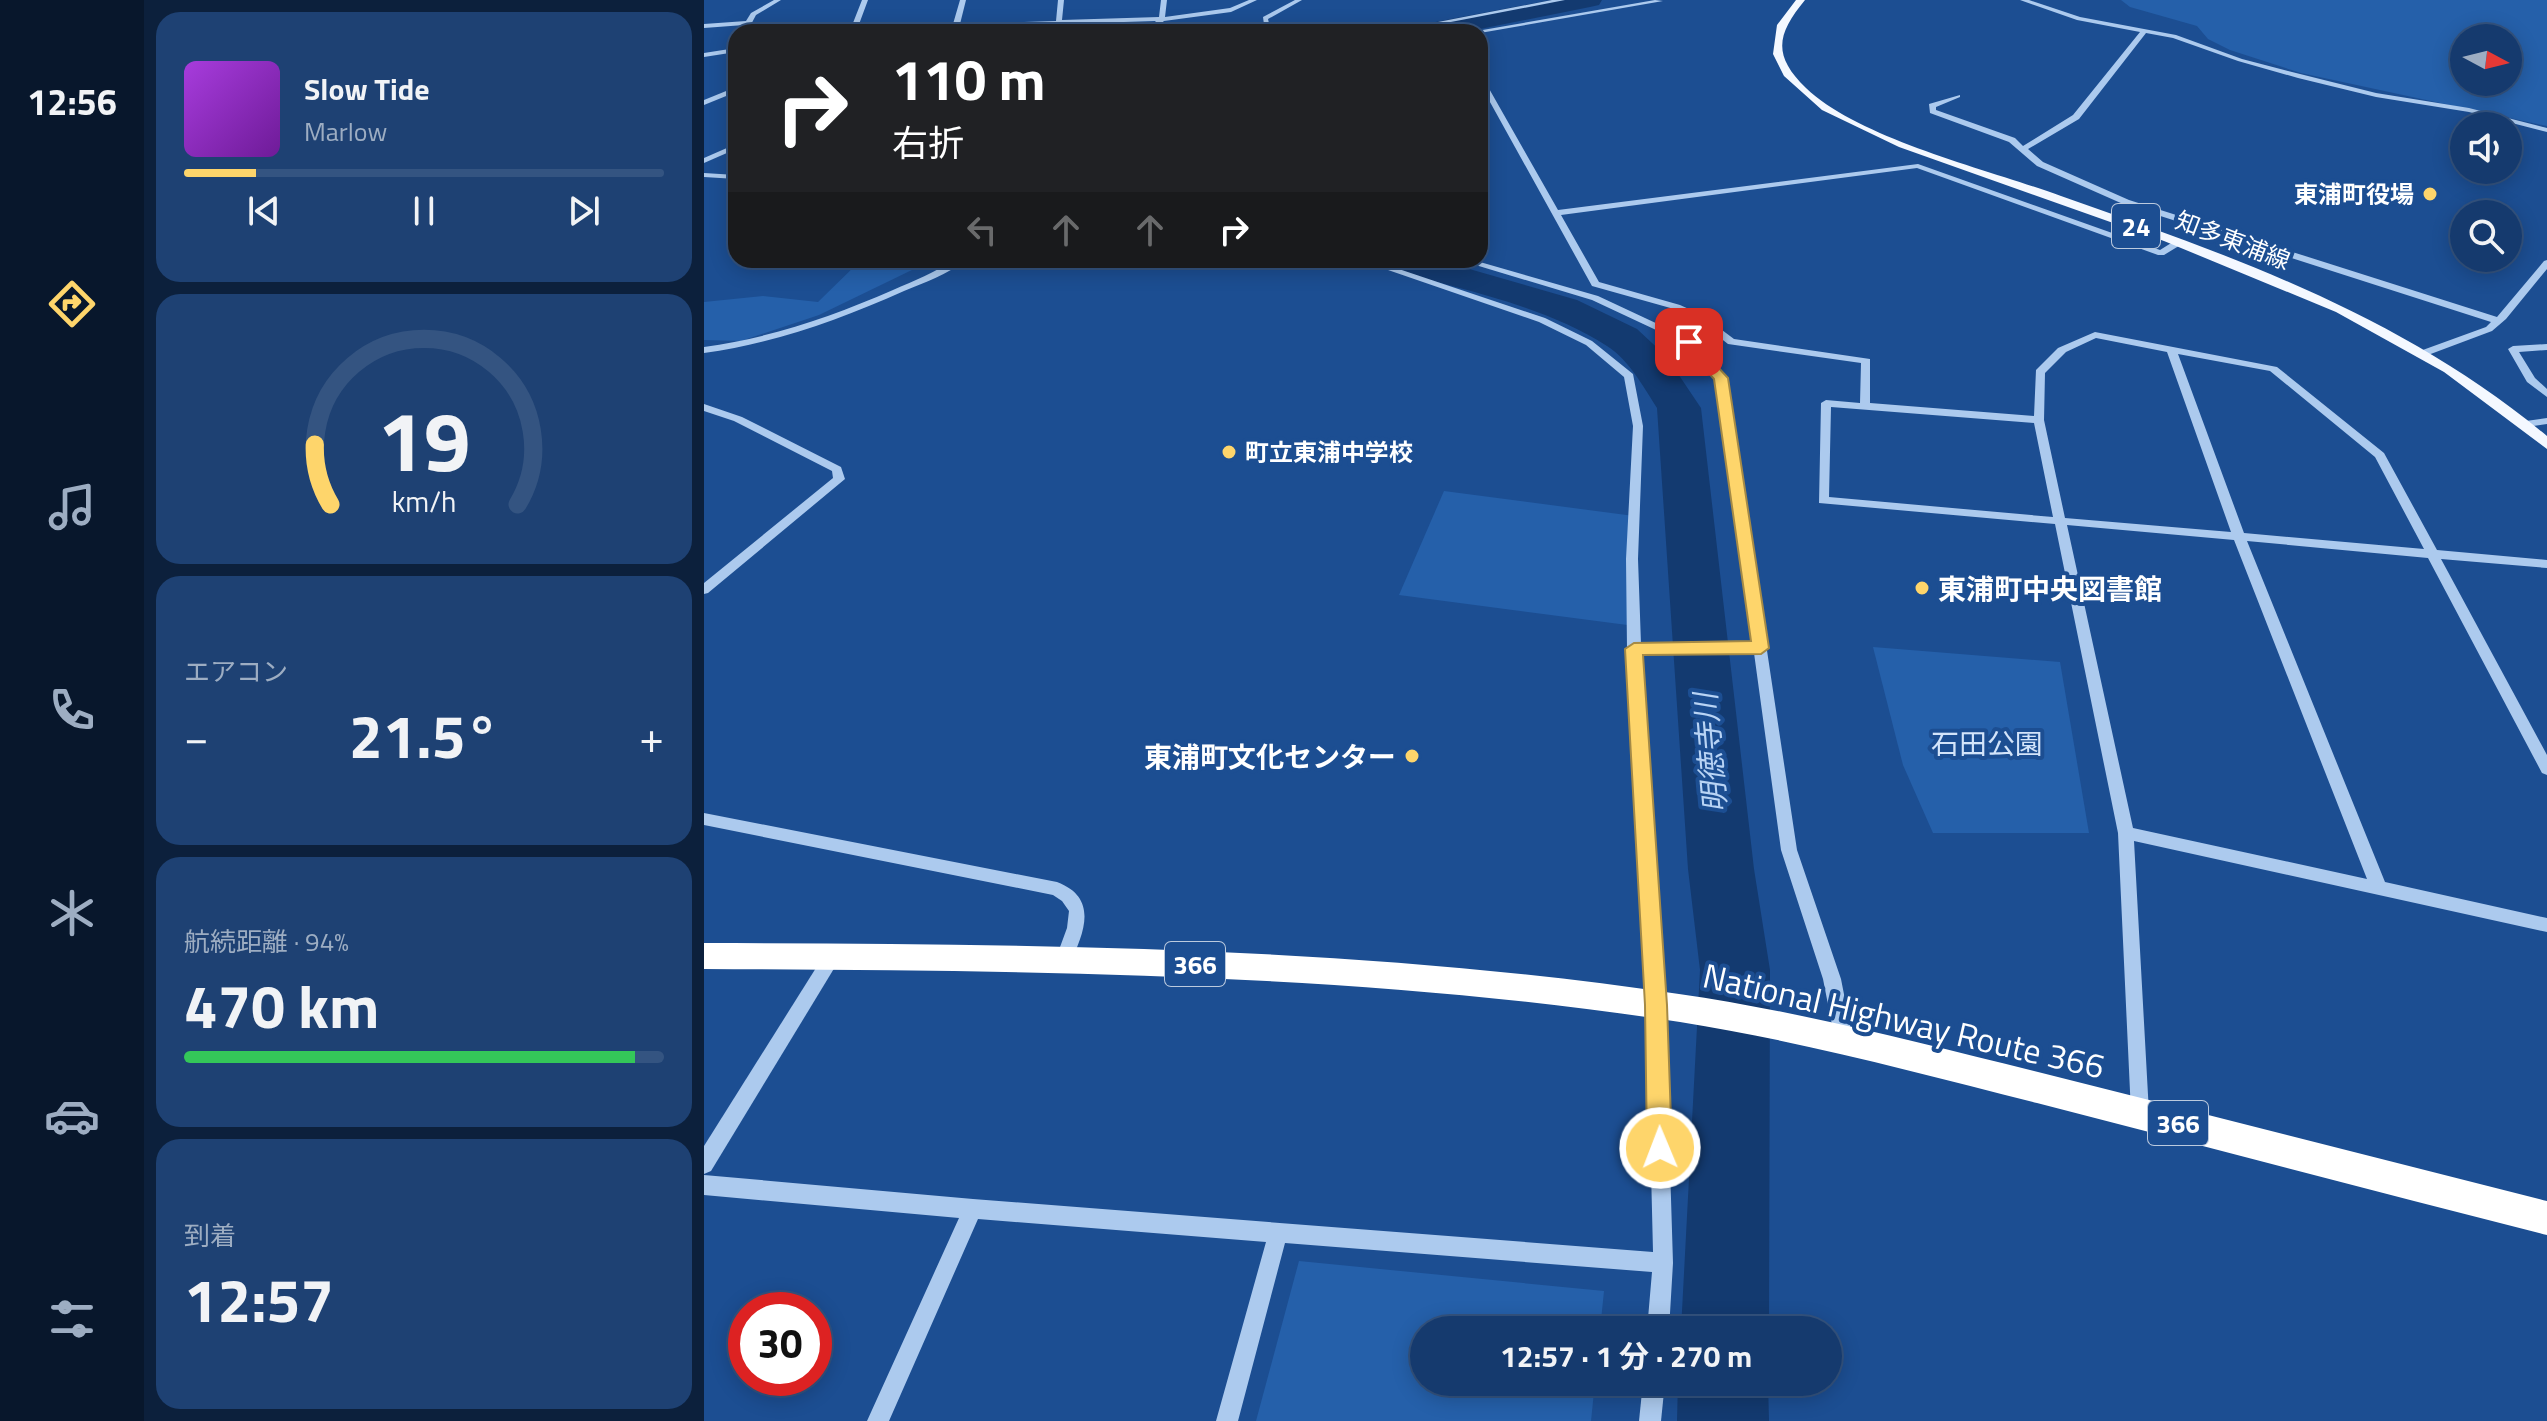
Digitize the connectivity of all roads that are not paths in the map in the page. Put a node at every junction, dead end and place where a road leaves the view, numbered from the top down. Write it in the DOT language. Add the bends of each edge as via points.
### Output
graph roads {
  1 [pos="778,0"];
  2 [pos="865,0"];
  3 [pos="963,0"];
  4 [pos="1061,0"];
  5 [pos="1164,0"];
  6 [pos="1254,0"];
  7 [pos="1299,0"];
  8 [pos="1562,0"];
  9 [pos="1801,0"];
  10 [pos="2023,0"];
  11 [pos="1662,1"];
  12 [pos="1162,19"];
  13 [pos="1059,22"];
  14 [pos="748,23"];
  15 [pos="728,24"];
  16 [pos="733,24"];
  17 [pos="854,24"];
  18 [pos="957,24"];
  19 [pos="1008,24"];
  20 [pos="1056,24"];
  21 [pos="1156,24"];
  22 [pos="1266,24"];
  23 [pos="1432,24"];
  24 [pos="704,26"];
  25 [pos="1488,30"];
  26 [pos="2145,30"];
  27 [pos="1488,36"];
  28 [pos="728,51"];
  29 [pos="704,55"];
  30 [pos="728,92"];
  31 [pos="1488,92"];
  32 [pos="1958,96"];
  33 [pos="704,103"];
  34 [pos="2547,130"];
  35 [pos="728,149"];
  36 [pos="2023,149"];
  37 [pos="705,159"];
  38 [pos="704,175"];
  39 [pos="728,176"];
  40 [pos="1556,213"];
  41 [pos="2179,242"];
  42 [pos="2547,263"];
  43 [pos="1488,267"];
  44 [pos="945,268"];
  45 [pos="1387,268"];
  46 [pos="2498,321"];
  47 [pos="2547,347"];
  48 [pos="704,350"];
  49 [pos="2172,351"];
  50 [pos="2424,353"];
  51 [pos="2547,394"];
  52 [pos="704,407"];
  53 [pos="1865,407"];
  54 [pos="2039,420"];
  55 [pos="2547,421"];
  56 [pos="2526,424"];
  57 [pos="2547,444"];
  58 [pos="2063,523"];
  59 [pos="2239,537"];
  60 [pos="2433,555"];
  61 [pos="2547,564"];
  62 [pos="704,590"];
  63 [pos="1761,648"];
  64 [pos="1634,649"];
  65 [pos="2547,769"];
  66 [pos="704,819"];
  67 [pos="2126,833"];
  68 [pos="2378,886"];
  69 [pos="2547,925"];
  70 [pos="704,956"];
  71 [pos="832,957"];
  72 [pos="1064,958"];
  73 [pos="1670,1007"];
  74 [pos="1844,1040"];
  75 [pos="2140,1113"];
  76 [pos="704,1164"];
  77 [pos="704,1185"];
  78 [pos="973,1209"];
  79 [pos="2547,1218"];
  80 [pos="1278,1233"];
  81 [pos="1663,1263"];
  82 [pos="1659,1316"];
  83 [pos="1653,1396"];
  84 [pos="878,1421"];
  85 [pos="1227,1421"];
  86 [pos="1650,1421"];
  1 -- 14 [label="street" via="753,14"];
  2 -- 17 [label="street"];
  3 -- 18 [label="street"];
  4 -- 13 [label="street"];
  5 -- 12 [label="street"];
  6 -- 12 [label="street" via="1231,10"];
  7 -- 22 [label="street" via="1265,18"];
  8 -- 23 [label="street"];
  9 -- 41 [label="main road, 知多東浦線 / 24" via="1779,25 1776,55 1787,74 1842,118 1936,157"];
  10 -- 26 [label="street" via="2079,19"];
  11 -- 25 [label="street"];
  11 -- 27 [label="street"];
  12 -- 13 [label="street"];
  12 -- 21 [label="street"];
  13 -- 19 [label="street"];
  13 -- 20 [label="street"];
  14 -- 16 [label="street"];
  15 -- 24 [label="street"];
  26 -- 34 [label="street" via="2330,84"];
  26 -- 36 [label="street" via="2076,117"];
  28 -- 29 [label="street"];
  30 -- 33 [label="street"];
  31 -- 40 [label="street"];
  32 -- 36 [label="street" via="1932,106 1933,111 2012,140"];
  35 -- 37 [label="street"];
  36 -- 46 [label="street" via="2040,164 2126,202"];
  38 -- 39 [label="street"];
  40 -- 41 [label="street" via="1918,166 2161,253"];
  40 -- 53 [label="street" via="1595,284 1677,307 1731,342 1866,361"];
  41 -- 50 [label="main road, 知多東浦線 / 24" via="2331,303"];
  42 -- 46 [label="street"];
  43 -- 63 [label="street" via="1595,298 1689,342 1721,378"];
  44 -- 48 [label="street" via="818,326"];
  45 -- 64 [label="street" via="1542,320 1589,343 1629,376 1638,426"];
  46 -- 50 [label="street"];
  47 -- 51 [label="street" via="2513,349 2531,380"];
  49 -- 54 [label="street" via="2095,335 2062,350 2040,372"];
  49 -- 59 [label="street"];
  49 -- 60 [label="street" via="2273,369 2380,455"];
  50 -- 56 [label="main road, 知多東浦線 / 24"];
  52 -- 62 [label="street" via="837,469 839,479"];
  53 -- 54 [label="street"];
  53 -- 58 [label="street" via="1826,403 1823,500"];
  54 -- 58 [label="street"];
  55 -- 56 [label="street"];
  56 -- 57 [label="main road, 知多東浦線 / 24"];
  58 -- 59 [label="street"];
  58 -- 67 [label="street"];
  59 -- 60 [label="street"];
  59 -- 68 [label="street"];
  60 -- 61 [label="street"];
  60 -- 65 [label="street"];
  63 -- 64 [label="street"];
  63 -- 74 [label="street" via="1789,850 1832,979"];
  64 -- 73 [label="street"];
  66 -- 72 [label="street" via="1057,889 1072,897 1078,908"];
  67 -- 68 [label="street"];
  67 -- 75 [label="street"];
  68 -- 69 [label="street"];
  70 -- 71 [label="highway, National Highway Route 366 / 366"];
  71 -- 72 [label="highway, National Highway Route 366 / 366"];
  71 -- 76 [label="street"];
  72 -- 73 [label="highway, National Highway Route 366 / 366" via="1488,984"];
  73 -- 74 [label="highway, National Highway Route 366 / 366"];
  73 -- 81 [label="street"];
  74 -- 75 [label="highway, National Highway Route 366 / 366"];
  75 -- 79 [label="highway, National Highway Route 366 / 366"];
  77 -- 78 [label="street"];
  78 -- 80 [label="street"];
  78 -- 84 [label="street"];
  80 -- 81 [label="street"];
  80 -- 85 [label="street"];
  81 -- 82 [label="street"];
  83 -- 86 [label="street"];
}
